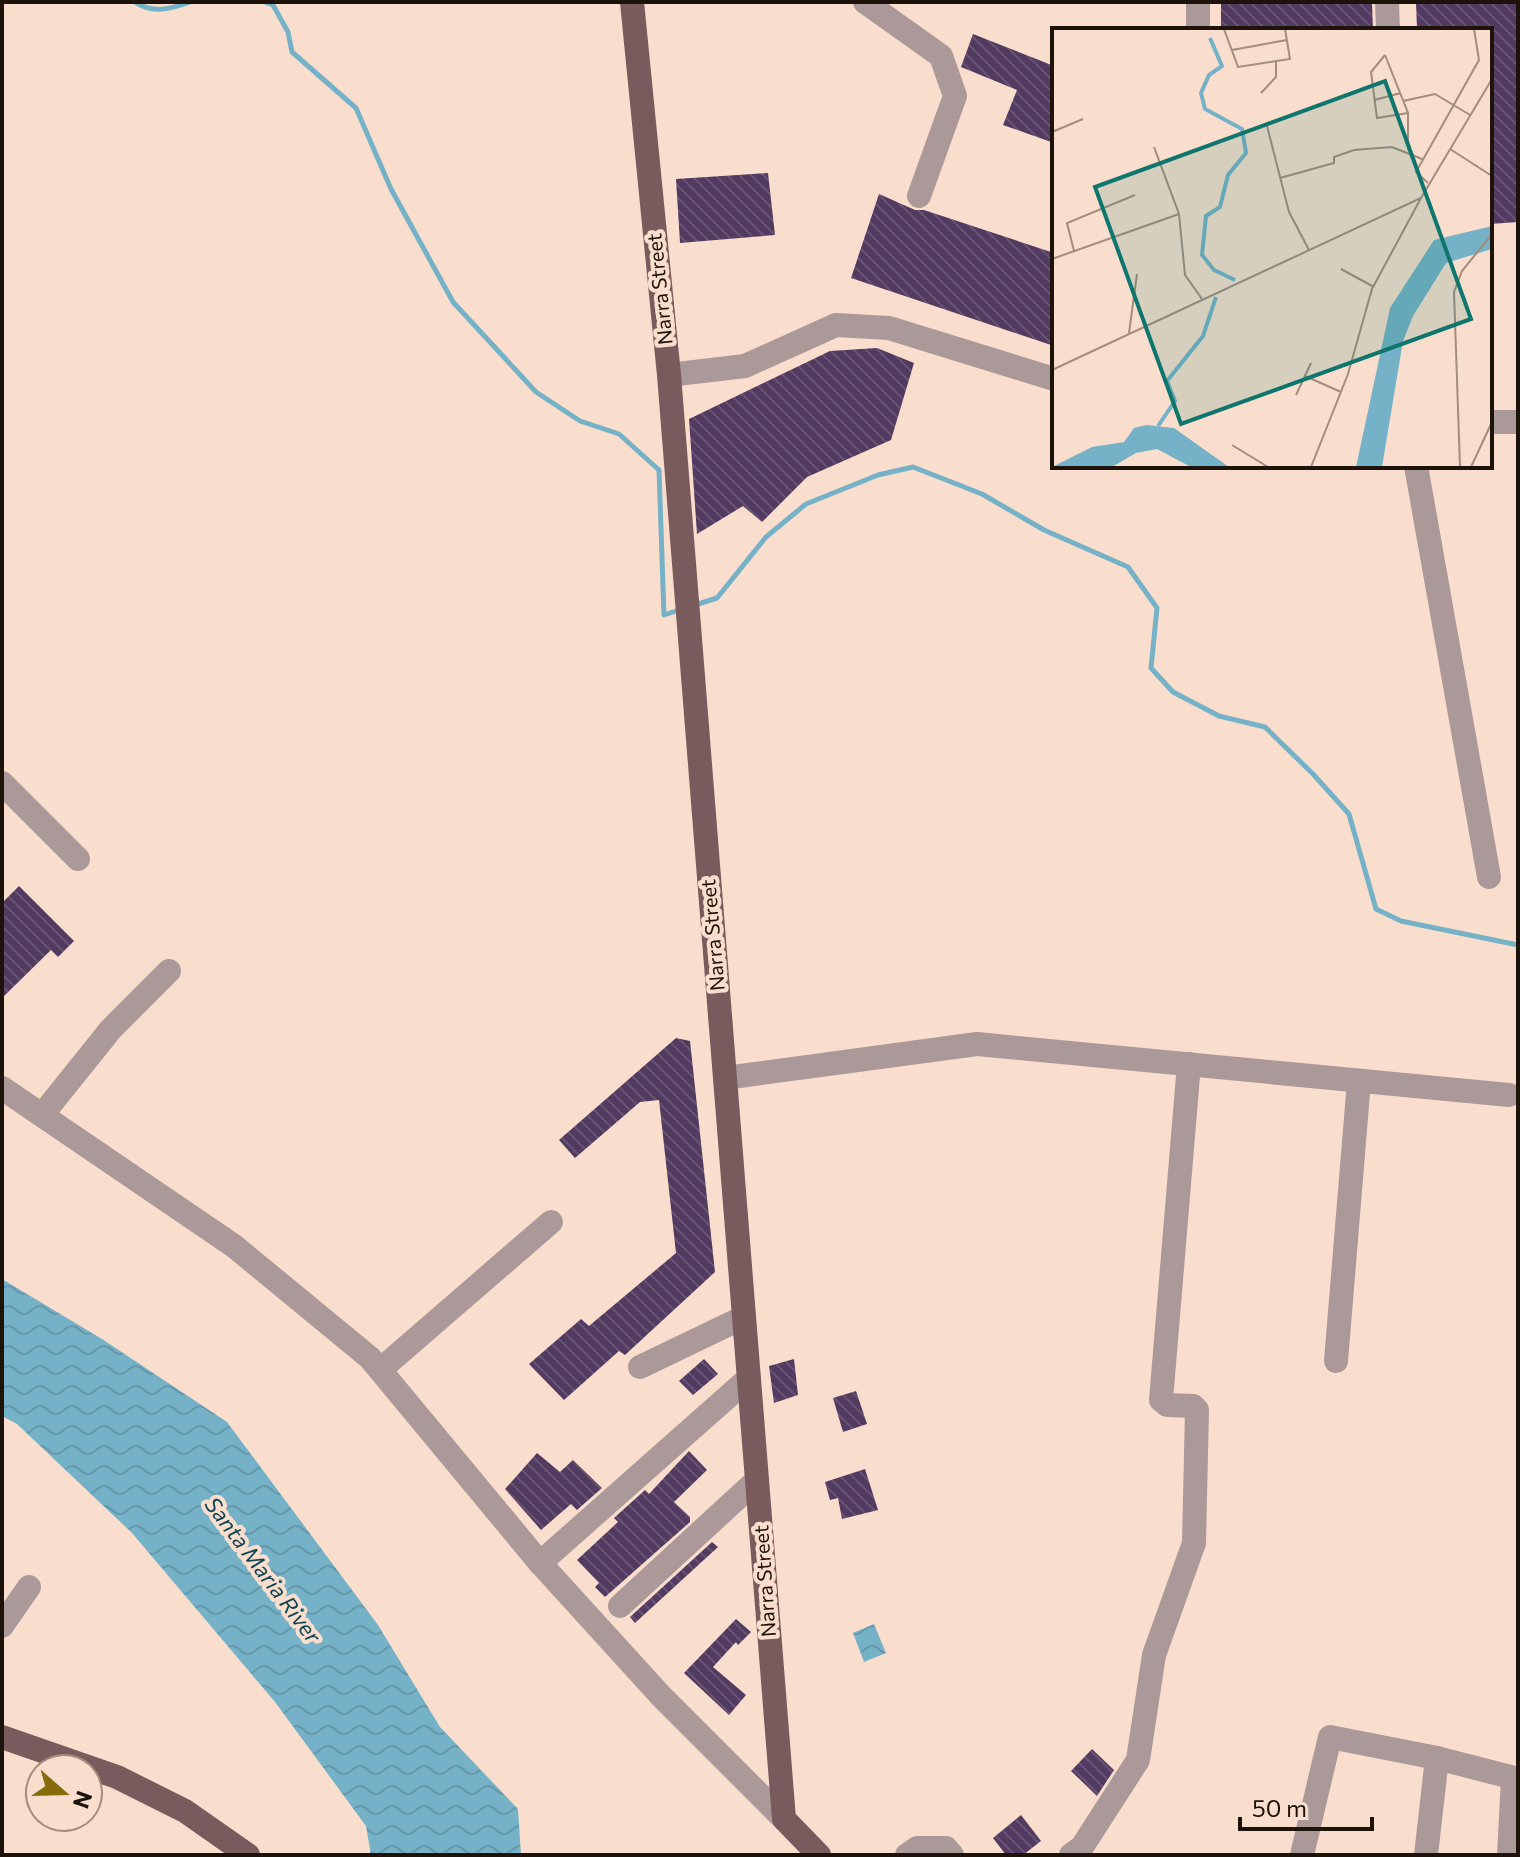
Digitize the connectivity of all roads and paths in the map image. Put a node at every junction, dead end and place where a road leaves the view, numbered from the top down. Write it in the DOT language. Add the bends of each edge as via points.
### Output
graph roads {
  1 [pos="632,2"];
  2 [pos="865,2"];
  3 [pos="1198,2"];
  4 [pos="1387,2"];
  5 [pos="1198,28"];
  6 [pos="1388,28"];
  7 [pos="919,196"];
  8 [pos="669,375"];
  9 [pos="1052,378"];
  10 [pos="1492,422"];
  11 [pos="1518,422"];
  12 [pos="1416,468"];
  13 [pos="7,798"];
  14 [pos="78,859"];
  15 [pos="1489,877"];
  16 [pos="169,971"];
  17 [pos="1189,1064"];
  18 [pos="725,1078"];
  19 [pos="1359,1081"];
  20 [pos="2,1088"];
  21 [pos="1509,1095"];
  22 [pos="42,1115"];
  23 [pos="551,1222"];
  24 [pos="744,1317"];
  25 [pos="1336,1361"];
  26 [pos="640,1367"];
  27 [pos="380,1370"];
  28 [pos="749,1378"];
  29 [pos="757,1480"];
  30 [pos="540,1563"];
  31 [pos="29,1587"];
  32 [pos="620,1606"];
  33 [pos="2,1626"];
  34 [pos="2,1737"];
  35 [pos="1437,1758"];
  36 [pos="1516,1779"];
  37 [pos="784,1819"];
  38 [pos="1084,1852"];
  39 [pos="248,1855"];
  40 [pos="819,1855"];
  41 [pos="907,1855"];
  42 [pos="952,1855"];
  43 [pos="1302,1855"];
  44 [pos="1426,1855"];
  45 [pos="1509,1855"];
  1 -- 8 [label="main road, Narra Street"];
  2 -- 7 [label="street" via="941,56 955,96"];
  3 -- 5 [label="street"];
  4 -- 6 [label="street"];
  8 -- 9 [label="street" via="745,366 836,325 889,328"];
  8 -- 18 [label="main road, Narra Street"];
  10 -- 11 [label="street"];
  12 -- 15 [label="street"];
  13 -- 14 [label="street"];
  16 -- 22 [label="street" via="111,1029"];
  17 -- 18 [label="street" via="977,1044"];
  17 -- 19 [label="street"];
  17 -- 38 [label="street" via="1161,1400 1197,1410 1194,1543 1154,1655 1138,1760"];
  18 -- 24 [label="main road, Narra Street"];
  19 -- 21 [label="street"];
  19 -- 25 [label="street"];
  20 -- 22 [label="street"];
  22 -- 27 [label="street" via="234,1246"];
  23 -- 27 [label="street"];
  24 -- 26 [label="street"];
  24 -- 28 [label="main road, Narra Street"];
  27 -- 30 [label="street"];
  28 -- 29 [label="main road, Narra Street"];
  28 -- 30 [label="street"];
  29 -- 32 [label="street"];
  29 -- 37 [label="main road, Narra Street"];
  30 -- 37 [label="street" via="661,1696"];
  31 -- 33 [label="street"];
  34 -- 39 [label="main road" via="117,1777 185,1811"];
  35 -- 36 [label="street"];
  35 -- 43 [label="street" via="1330,1737"];
  35 -- 44 [label="street"];
  36 -- 45 [label="street"];
  37 -- 40 [label="main road"];
  41 -- 42 [label="street" via="917,1848 946,1848"];
}
